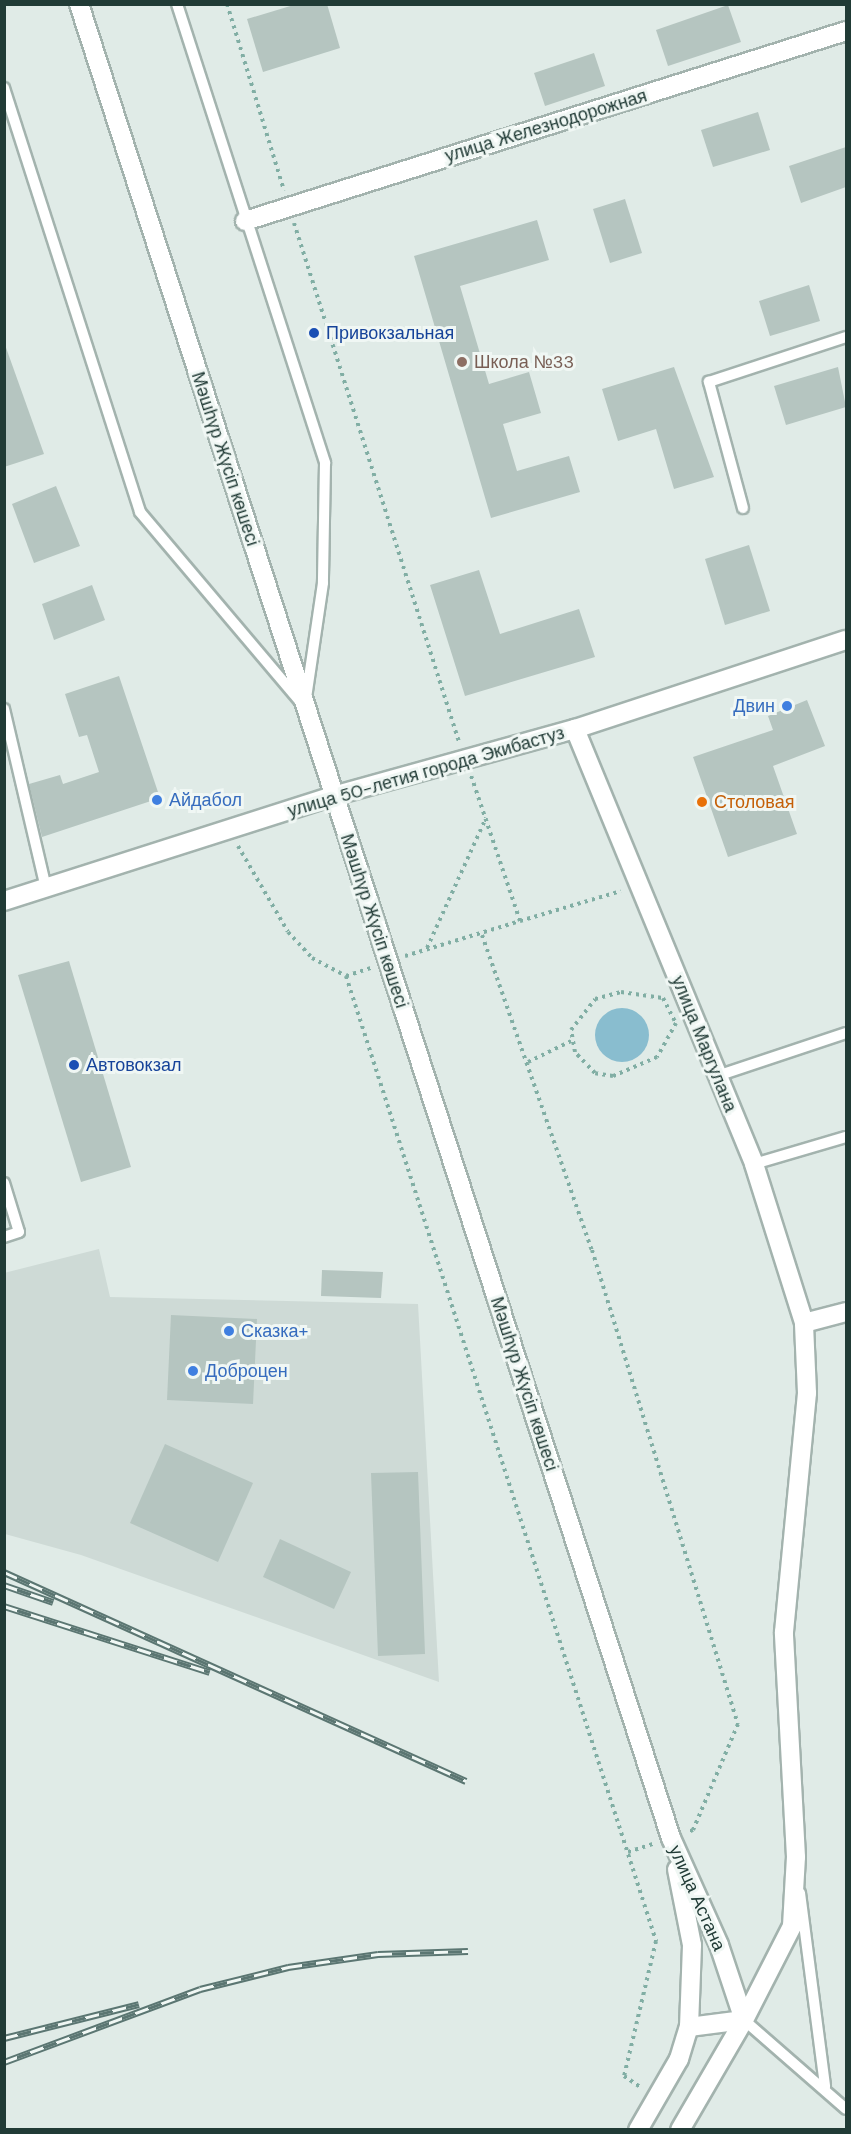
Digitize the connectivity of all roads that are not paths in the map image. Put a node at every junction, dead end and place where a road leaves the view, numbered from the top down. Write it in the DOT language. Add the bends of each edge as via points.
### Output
graph roads {
  1 [pos="79,4"];
  2 [pos="177,4"];
  3 [pos="846,31"];
  4 [pos="4,88"];
  5 [pos="245,220"];
  6 [pos="846,337"];
  7 [pos="743,507"];
  8 [pos="846,640"];
  9 [pos="305,707"];
  10 [pos="4,709"];
  11 [pos="575,729"];
  12 [pos="333,796"];
  13 [pos="46,888"];
  14 [pos="4,901"];
  15 [pos="846,1034"];
  16 [pos="717,1076"];
  17 [pos="846,1137"];
  18 [pos="754,1164"];
  19 [pos="4,1183"];
  20 [pos="4,1237"];
  21 [pos="846,1312"];
  22 [pos="804,1323"];
  23 [pos="671,1838"];
  24 [pos="796,1857"];
  25 [pos="744,2020"];
  26 [pos="689,2027"];
  27 [pos="825,2086"];
  28 [pos="846,2109"];
  29 [pos="638,2130"];
  30 [pos="680,2130"];
  1 -- 9 [label="street, Мәшһүр Жүсіп көшесі"];
  2 -- 5 [label="lane"];
  3 -- 5 [label="street, улица Железнодорожная"];
  4 -- 9 [label="lane" via="140,512"];
  5 -- 9 [label="lane" via="325,463 323,583"];
  6 -- 7 [label="lane" via="709,382"];
  8 -- 11 [label="street, улица 50-летия города Экибастуз"];
  9 -- 12 [label="street, Мәшһүр Жүсіп көшесі"];
  10 -- 13 [label="lane"];
  11 -- 12 [label="street, улица 50-летия города Экибастуз"];
  11 -- 16 [label="street, улица Маргулана"];
  12 -- 13 [label="street, улица 50-летия города Экибастуз"];
  12 -- 23 [label="street, Мәшһүр Жүсіп көшесі"];
  13 -- 14 [label="street, улица 50-летия города Экибастуз"];
  15 -- 16 [label="lane"];
  16 -- 18 [label="street, улица Маргулана"];
  17 -- 18 [label="lane"];
  18 -- 22 [label="street, улица Маргулана"];
  19 -- 20 [label="lane" via="19,1232"];
  21 -- 22 [label="street"];
  22 -- 24 [label="street, улица Маргулана" via="807,1393 784,1632"];
  23 -- 25 [label="street, улица Астана" via="719,1945"];
  23 -- 26 [label="street, улица Астана" via="692,1945"];
  24 -- 25 [label="street, улица Маргулана" via="792,1926"];
  24 -- 27 [label="lane"];
  25 -- 26 [label="street"];
  25 -- 27 [label="lane"];
  25 -- 30 [label="street"];
  26 -- 29 [label="street, улица Астана"];
  27 -- 28 [label="lane"];
}
